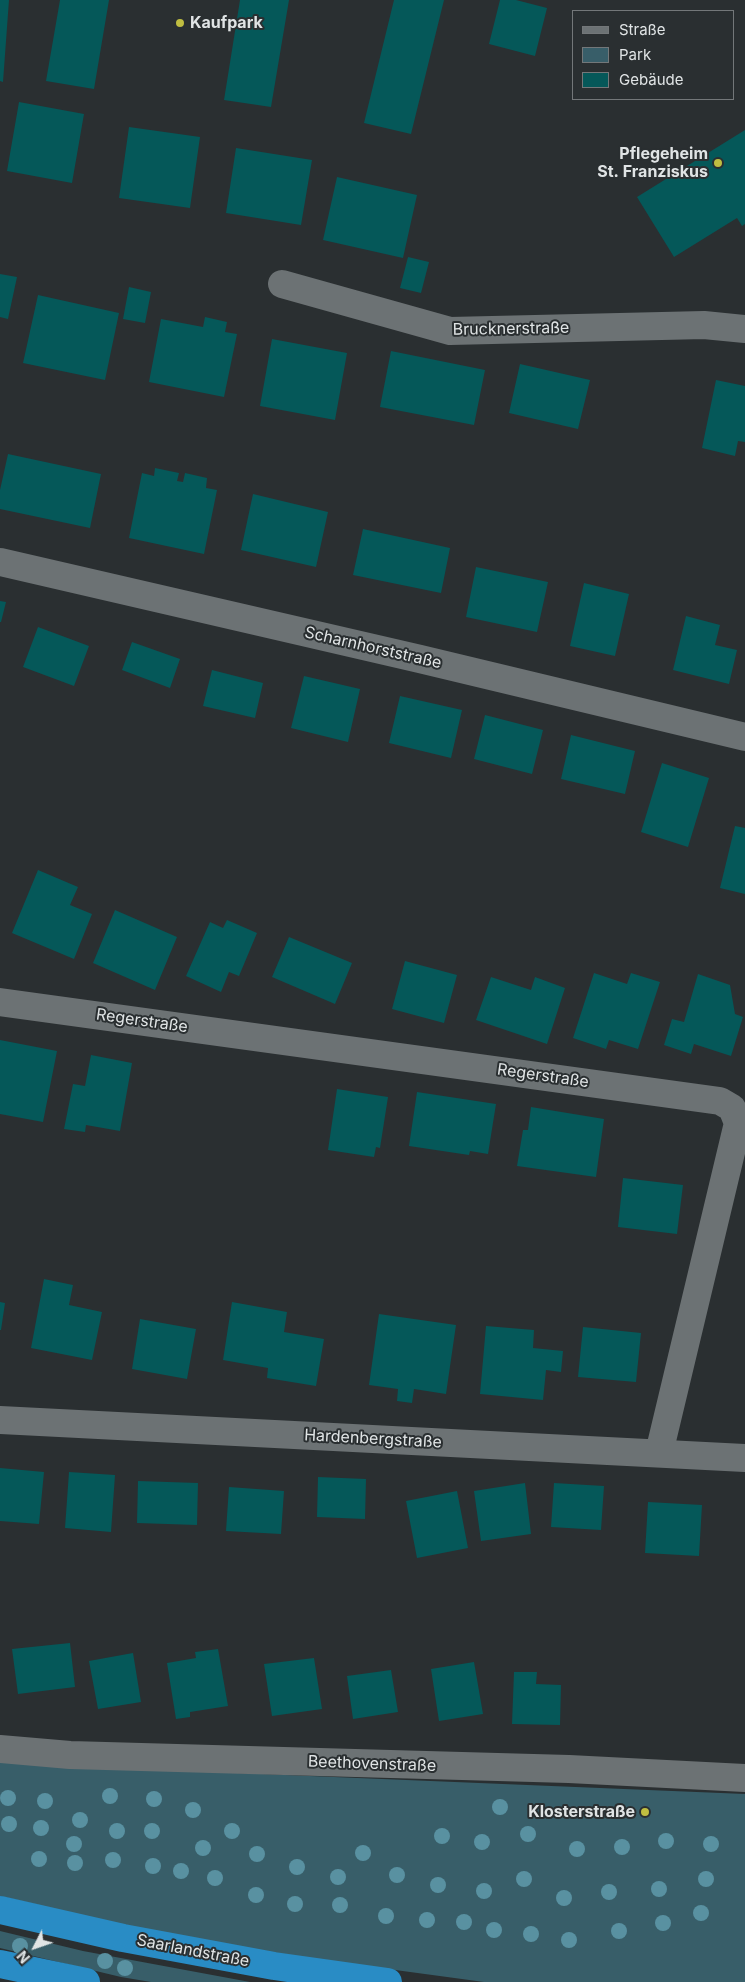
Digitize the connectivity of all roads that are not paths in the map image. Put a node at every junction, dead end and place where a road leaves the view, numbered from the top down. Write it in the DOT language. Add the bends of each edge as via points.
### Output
graph roads {
  1 [pos="282,284"];
  2 [pos="745,329"];
  3 [pos="0,562"];
  4 [pos="745,737"];
  5 [pos="0,1002"];
  6 [pos="0,1420"];
  7 [pos="659,1453"];
  8 [pos="745,1458"];
  9 [pos="0,1749"];
  10 [pos="745,1778"];
  11 [pos="0,1910"];
  12 [pos="0,1964"];
  13 [pos="86,1982"];
  14 [pos="388,1982"];
  1 -- 2 [label="street, Brucknerstraße" via="450,331 704,325"];
  3 -- 4 [label="street, Scharnhorststraße"];
  5 -- 7 [label="street, Regerstraße" via="720,1101 732,1108 738,1123"];
  6 -- 7 [label="street, Hardenbergstraße"];
  7 -- 8 [label="street, Hardenbergstraße"];
  9 -- 10 [label="street, Beethovenstraße" via="70,1755 569,1769"];
  11 -- 14 [label="highway, Saarlandstraße" via="124,1938 274,1966"];
  12 -- 13 [label="highway"];
}
